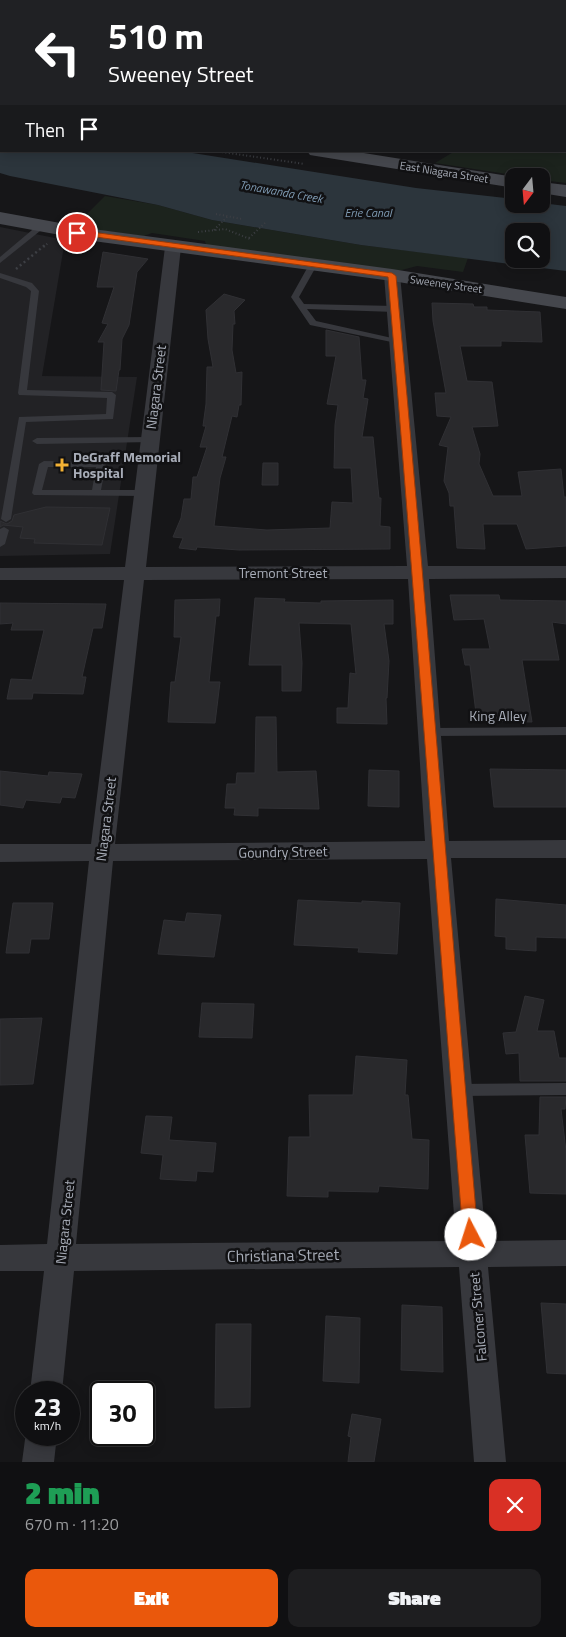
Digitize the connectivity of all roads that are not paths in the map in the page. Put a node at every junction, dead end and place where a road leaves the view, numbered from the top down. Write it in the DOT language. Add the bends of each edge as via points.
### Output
graph roads {
  1 [pos="329,152"];
  2 [pos="356,154"];
  3 [pos="505,181"];
  4 [pos="550,188"];
  5 [pos="566,191"];
  6 [pos="0,218"];
  7 [pos="47,233"];
  8 [pos="173,247"];
  9 [pos="0,261"];
  10 [pos="313,265"];
  11 [pos="0,275"];
  12 [pos="392,276"];
  13 [pos="566,303"];
  14 [pos="301,306"];
  15 [pos="395,309"];
  16 [pos="398,342"];
  17 [pos="150,440"];
  18 [pos="36,441"];
  19 [pos="96,493"];
  20 [pos="144,493"];
  21 [pos="6,519"];
  22 [pos="4,530"];
  23 [pos="0,544"];
  24 [pos="418,572"];
  25 [pos="566,572"];
  26 [pos="0,574"];
  27 [pos="134,574"];
  28 [pos="566,731"];
  29 [pos="431,732"];
  30 [pos="566,849"];
  31 [pos="438,850"];
  32 [pos="0,853"];
  33 [pos="102,853"];
  34 [pos="566,1089"];
  35 [pos="458,1090"];
  36 [pos="472,1253"];
  37 [pos="566,1253"];
  38 [pos="0,1258"];
  39 [pos="61,1258"];
  40 [pos="47,1381"];
  41 [pos="40,1446"];
  42 [pos="38,1462"];
  43 [pos="490,1462"];
  1 -- 2 [label="street, East Niagara Street"];
  2 -- 3 [label="street, East Niagara Street"];
  4 -- 5 [label="street"];
  6 -- 7 [label="street, Sweeney Street"];
  7 -- 8 [label="street, Sweeney Street"];
  7 -- 9 [label="lane"];
  8 -- 10 [label="street, Sweeney Street"];
  8 -- 17 [label="street, Niagara Street"];
  10 -- 12 [label="street, Sweeney Street"];
  10 -- 14 [label="lane" via="296,297"];
  11 -- 21 [label="lane" via="29,285 35,291 22,393 112,395 110,417 22,419"];
  12 -- 13 [label="street, Sweeney Street"];
  12 -- 15 [label="street, Falconer Street"];
  14 -- 15 [label="lane"];
  14 -- 16 [label="lane" via="313,323"];
  15 -- 16 [label="street, Falconer Street"];
  16 -- 24 [label="street, Falconer Street"];
  17 -- 18 [label="lane"];
  17 -- 20 [label="street, Niagara Street"];
  19 -- 19 [label="lane" via="37,493 44,464 101,464"];
  19 -- 20 [label="lane"];
  20 -- 27 [label="street, Niagara Street"];
  22 -- 23 [label="lane"];
  24 -- 25 [label="street, Tremont Street"];
  24 -- 27 [label="street, Tremont Street"];
  24 -- 29 [label="street, Falconer Street"];
  26 -- 27 [label="street, Tremont Street"];
  27 -- 33 [label="street, Niagara Street"];
  28 -- 29 [label="lane, King Alley"];
  29 -- 31 [label="street, Falconer Street"];
  30 -- 31 [label="street, Goundry Street"];
  31 -- 33 [label="street, Goundry Street"];
  31 -- 35 [label="street, Falconer Street"];
  32 -- 33 [label="street, Goundry Street"];
  33 -- 39 [label="street, Niagara Street"];
  34 -- 35 [label="lane"];
  35 -- 36 [label="street, Falconer Street"];
  36 -- 37 [label="street, Christiana Street"];
  36 -- 39 [label="street, Christiana Street"];
  36 -- 43 [label="street, Falconer Street"];
  38 -- 39 [label="street, Christiana Street"];
  39 -- 40 [label="street, Niagara Street"];
  41 -- 42 [label="street"];
}
